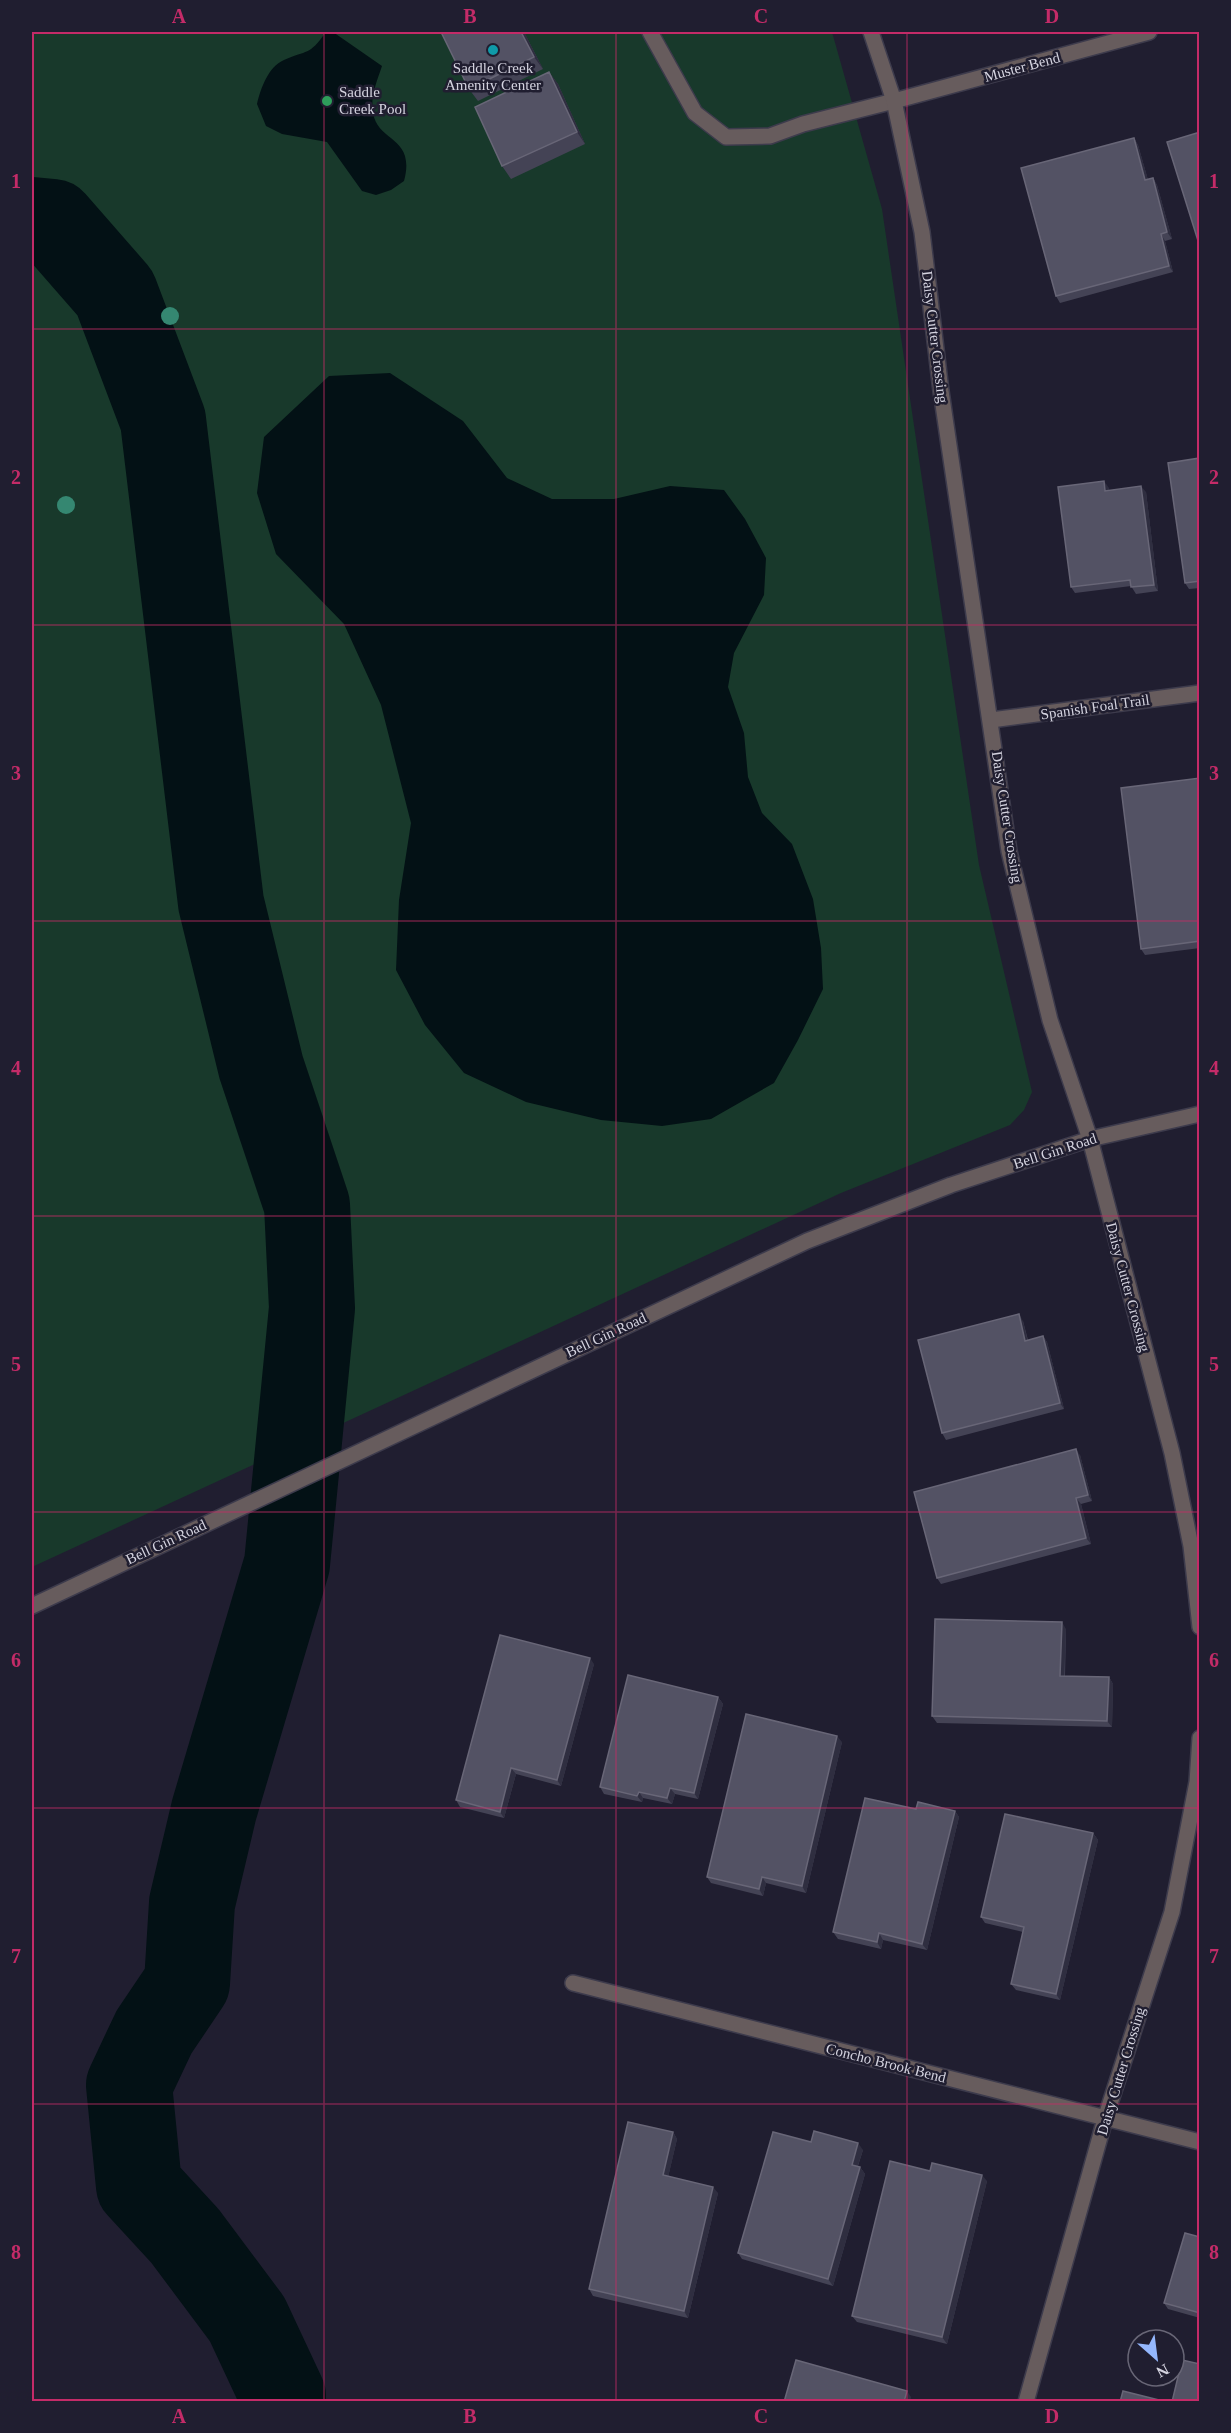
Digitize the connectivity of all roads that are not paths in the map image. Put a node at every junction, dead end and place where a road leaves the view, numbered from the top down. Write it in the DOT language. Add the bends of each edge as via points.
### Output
graph roads {
  1 [pos="650,32"];
  2 [pos="871,32"];
  3 [pos="1149,32"];
  4 [pos="894,101"];
  5 [pos="1200,693"];
  6 [pos="991,720"];
  7 [pos="1200,1114"];
  8 [pos="1090,1139"];
  9 [pos="32,1606"];
  10 [pos="1199,1610"];
  11 [pos="1200,1627"];
  12 [pos="1200,1738"];
  13 [pos="573,1983"];
  14 [pos="1105,2119"];
  15 [pos="1200,2142"];
  16 [pos="1026,2402"];
  1 -- 4 [label="street, Muster Bend" via="695,113 726,137 770,136"];
  2 -- 4 [label="street, Daisy Cutter Crossing"];
  3 -- 4 [label="street, Muster Bend"];
  4 -- 6 [label="street, Daisy Cutter Crossing" via="921,232"];
  5 -- 6 [label="street, Spanish Foal Trail"];
  6 -- 8 [label="street, Daisy Cutter Crossing" via="1009,851 1050,1020"];
  7 -- 8 [label="street, Bell Gin Road"];
  8 -- 9 [label="street, Bell Gin Road" via="951,1185 807,1241"];
  8 -- 10 [label="street, Daisy Cutter Crossing" via="1172,1454 1191,1546"];
  10 -- 11 [label="street, Daisy Cutter Crossing"];
  12 -- 14 [label="street, Daisy Cutter Crossing" via="1197,1782 1172,1912"];
  13 -- 14 [label="street, Concho Brook Bend"];
  14 -- 15 [label="street, Concho Brook Bend"];
  14 -- 16 [label="street, Daisy Cutter Crossing"];
}
